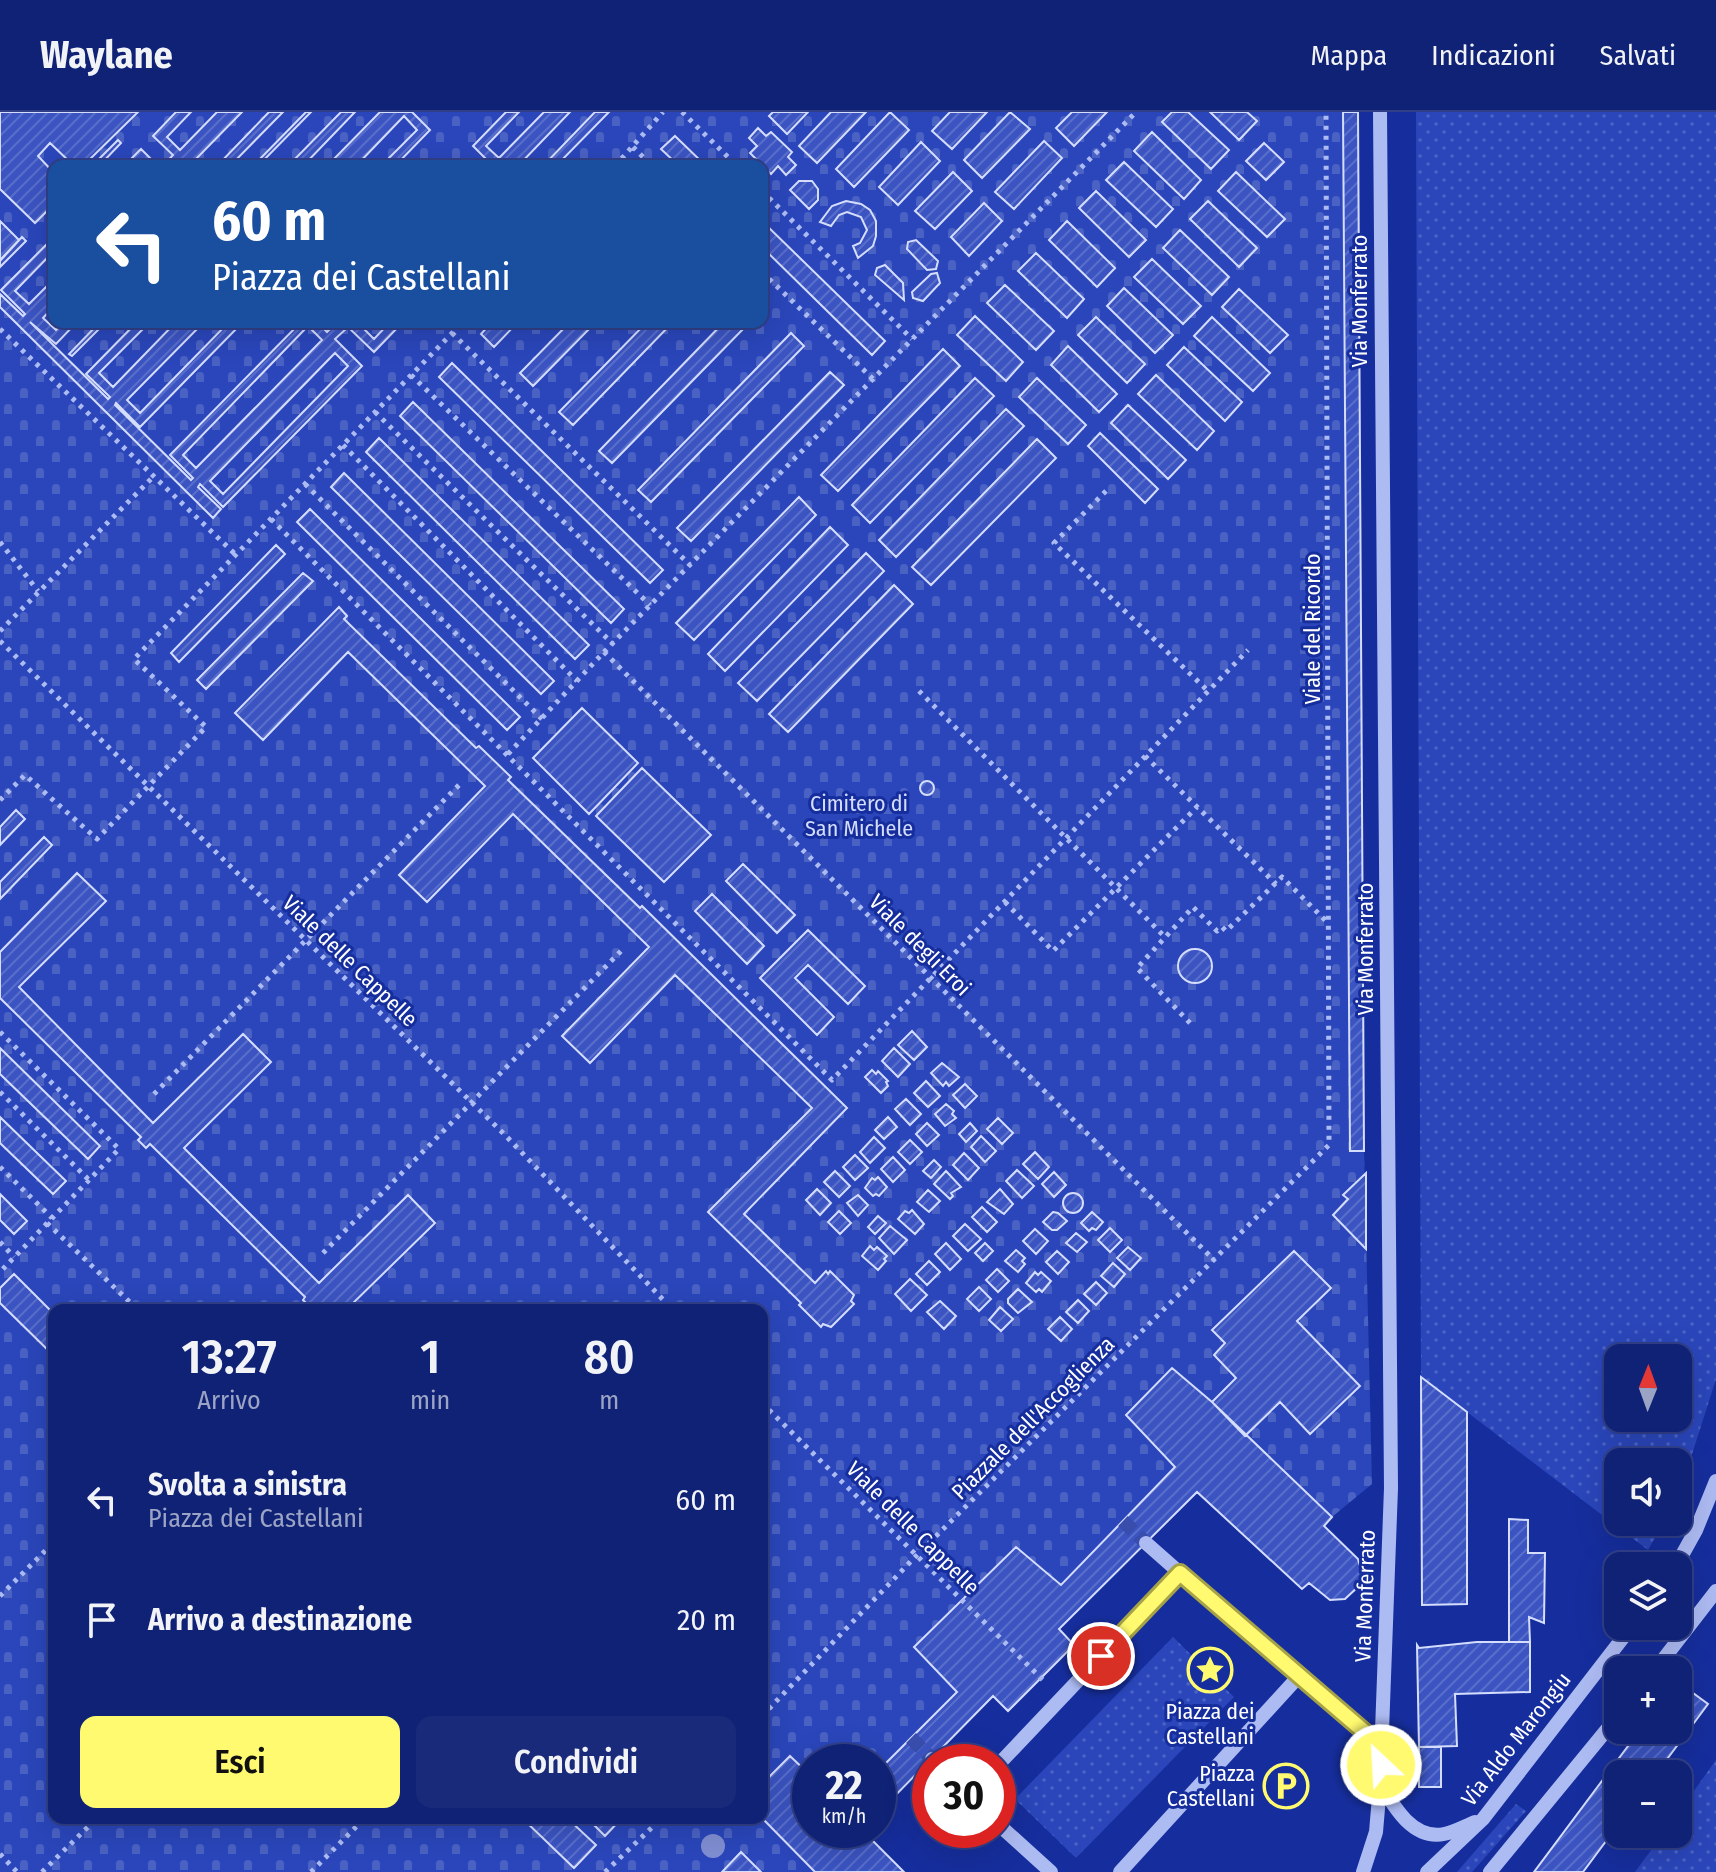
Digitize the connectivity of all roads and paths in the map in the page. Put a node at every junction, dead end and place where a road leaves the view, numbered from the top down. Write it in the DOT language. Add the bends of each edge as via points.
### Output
graph roads {
  1 [pos="663,112"];
  2 [pos="682,112"];
  3 [pos="1136,112"];
  4 [pos="1326,112"];
  5 [pos="1380,112"];
  6 [pos="633,147"];
  7 [pos="621,160"];
  8 [pos="646,160"];
  9 [pos="731,160"];
  10 [pos="768,197"];
  11 [pos="768,278"];
  12 [pos="457,328"];
  13 [pos="0,329"];
  14 [pos="452,333"];
  15 [pos="912,339"];
  16 [pos="411,375"];
  17 [pos="873,379"];
  18 [pos="375,412"];
  19 [pos="343,445"];
  20 [pos="154,476"];
  21 [pos="305,484"];
  22 [pos="1106,491"];
  23 [pos="271,519"];
  24 [pos="0,542"];
  25 [pos="236,555"];
  26 [pos="690,565"];
  27 [pos="38,591"];
  28 [pos="650,605"];
  29 [pos="0,631"];
  30 [pos="0,641"];
  31 [pos="613,644"];
  32 [pos="1248,650"];
  33 [pos="604,652"];
  34 [pos="577,681"];
  35 [pos="919,691"];
  36 [pos="1208,691"];
  37 [pos="542,719"];
  38 [pos="508,754"];
  39 [pos="1145,756"];
  40 [pos="459,785"];
  41 [pos="149,787"];
  42 [pos="0,800"];
  43 [pos="1197,807"];
  44 [pos="1066,839"];
  45 [pos="1276,884"];
  46 [pos="1117,889"];
  47 [pos="1005,902"];
  48 [pos="1328,924"];
  49 [pos="1164,936"];
  50 [pos="306,940"];
  51 [pos="623,949"];
  52 [pos="931,978"];
  53 [pos="1190,1023"];
  54 [pos="0,1032"];
  55 [pos="0,1092"];
  56 [pos="154,1094"];
  57 [pos="472,1102"];
  58 [pos="1329,1145"];
  59 [pos="0,1167"];
  60 [pos="89,1180"];
  61 [pos="50,1220"];
  62 [pos="0,1242"];
  63 [pos="323,1253"];
  64 [pos="14,1257"];
  65 [pos="1214,1260"];
  66 [pos="0,1272"];
  67 [pos="132,1304"];
  68 [pos="667,1304"];
  69 [pos="768,1409"];
  70 [pos="1716,1481"];
  71 [pos="1146,1543"];
  72 [pos="48,1548"];
  73 [pos="1684,1552"];
  74 [pos="918,1554"];
  75 [pos="1180,1573"];
  76 [pos="1716,1591"];
  77 [pos="0,1596"];
  78 [pos="1621,1640"];
  79 [pos="1666,1656"];
  80 [pos="1300,1675"];
  81 [pos="1041,1678"];
  82 [pos="768,1710"];
  83 [pos="1604,1733"];
  84 [pos="1016,1746"];
  85 [pos="1381,1746"];
  86 [pos="1380,1785"];
  87 [pos="1483,1819"];
  88 [pos="91,1824"];
  89 [pos="359,1824"];
  90 [pos="655,1824"];
  91 [pos="1016,1841"];
  92 [pos="0,1854"];
  93 [pos="1032,1856"];
  94 [pos="17,1872"];
  95 [pos="42,1872"];
  96 [pos="311,1872"];
  97 [pos="605,1872"];
  98 [pos="1034,1872"];
  99 [pos="1051,1872"];
  100 [pos="1120,1872"];
  101 [pos="1363,1872"];
  102 [pos="1427,1872"];
  103 [pos="1490,1872"];
  1 -- 6 [label="path"];
  2 -- 9 [label="path"];
  3 -- 15 [label="path"];
  4 -- 48 [label="path, Viale del Ricordo"];
  5 -- 85 [label="street, Via Monferrato" via="1391,1472"];
  6 -- 7 [label="path"];
  6 -- 8 [label="path"];
  10 -- 15 [label="path"];
  11 -- 17 [label="path"];
  12 -- 14 [label="path"];
  13 -- 20 [label="path"];
  14 -- 16 [label="path"];
  14 -- 26 [label="path"];
  15 -- 17 [label="path"];
  16 -- 18 [label="path"];
  16 -- 28 [label="path"];
  17 -- 26 [label="path"];
  18 -- 19 [label="path"];
  18 -- 31 [label="path"];
  19 -- 21 [label="path"];
  19 -- 34 [label="path"];
  20 -- 25 [label="path"];
  20 -- 27 [label="path"];
  21 -- 23 [label="path"];
  21 -- 37 [label="path"];
  22 -- 36 [label="path" via="1054,543"];
  23 -- 25 [label="path"];
  23 -- 38 [label="path"];
  24 -- 27 [label="path"];
  25 -- 41 [label="path" via="134,659 206,727"];
  26 -- 28 [label="path"];
  27 -- 29 [label="path"];
  28 -- 31 [label="path"];
  30 -- 41 [label="path, Viale delle Cappelle"];
  31 -- 33 [label="path"];
  32 -- 36 [label="path"];
  33 -- 34 [label="path"];
  33 -- 52 [label="path, Viale degli Eroi"];
  34 -- 37 [label="path"];
  35 -- 44 [label="path"];
  36 -- 39 [label="path"];
  37 -- 38 [label="path"];
  38 -- 52 [label="path" via="832,1080"];
  39 -- 43 [label="path"];
  39 -- 44 [label="path"];
  40 -- 50 [label="path"];
  41 -- 42 [label="path" via="97,839 25,775"];
  41 -- 50 [label="path, Viale delle Cappelle"];
  43 -- 45 [label="path"];
  43 -- 46 [label="path"];
  44 -- 46 [label="path"];
  44 -- 47 [label="path"];
  45 -- 48 [label="path" via="1282,877"];
  45 -- 49 [label="path" via="1226,931 1217,931 1193,907"];
  46 -- 47 [label="path" via="1053,951"];
  46 -- 49 [label="path"];
  47 -- 52 [label="path"];
  48 -- 58 [label="path, Viale del Ricordo"];
  49 -- 53 [label="path" via="1137,968"];
  50 -- 56 [label="path"];
  50 -- 57 [label="path, Viale delle Cappelle"];
  51 -- 57 [label="path"];
  52 -- 65 [label="path, Viale degli Eroi"];
  54 -- 60 [label="path" via="119,1149"];
  55 -- 60 [label="path"];
  57 -- 63 [label="path"];
  57 -- 68 [label="path, Viale delle Cappelle"];
  58 -- 65 [label="path, Piazzale dell'Accoglienza"];
  59 -- 61 [label="path"];
  60 -- 61 [label="path"];
  61 -- 64 [label="path"];
  61 -- 67 [label="path"];
  62 -- 64 [label="path"];
  64 -- 66 [label="path"];
  65 -- 74 [label="path, Piazzale dell'Accoglienza"];
  69 -- 74 [label="path, Viale delle Cappelle"];
  70 -- 73 [label="street"];
  71 -- 75 [label="street"];
  72 -- 77 [label="path"];
  74 -- 81 [label="path, Viale delle Cappelle"];
  74 -- 82 [label="path, Piazzale dell'Accoglienza"];
  75 -- 80 [label="street"];
  75 -- 84 [label="street"];
  76 -- 79 [label="street"];
  78 -- 87 [label="street, Via Aldo Marongiu"];
  80 -- 85 [label="street"];
  80 -- 100 [label="street"];
  83 -- 103 [label="street"];
  85 -- 86 [label="street, Via Monferrato"];
  86 -- 87 [label="street" via="1400,1818 1419,1829 1442,1835"];
  86 -- 101 [label="street, Via Monferrato" via="1376,1832"];
  87 -- 102 [label="street, Via Aldo Marongiu"];
  88 -- 95 [label="path"];
  89 -- 96 [label="path"];
  90 -- 97 [label="path"];
  91 -- 93 [label="street"];
  92 -- 94 [label="path"];
  93 -- 98 [label="street"];
  93 -- 99 [label="street"];
}
